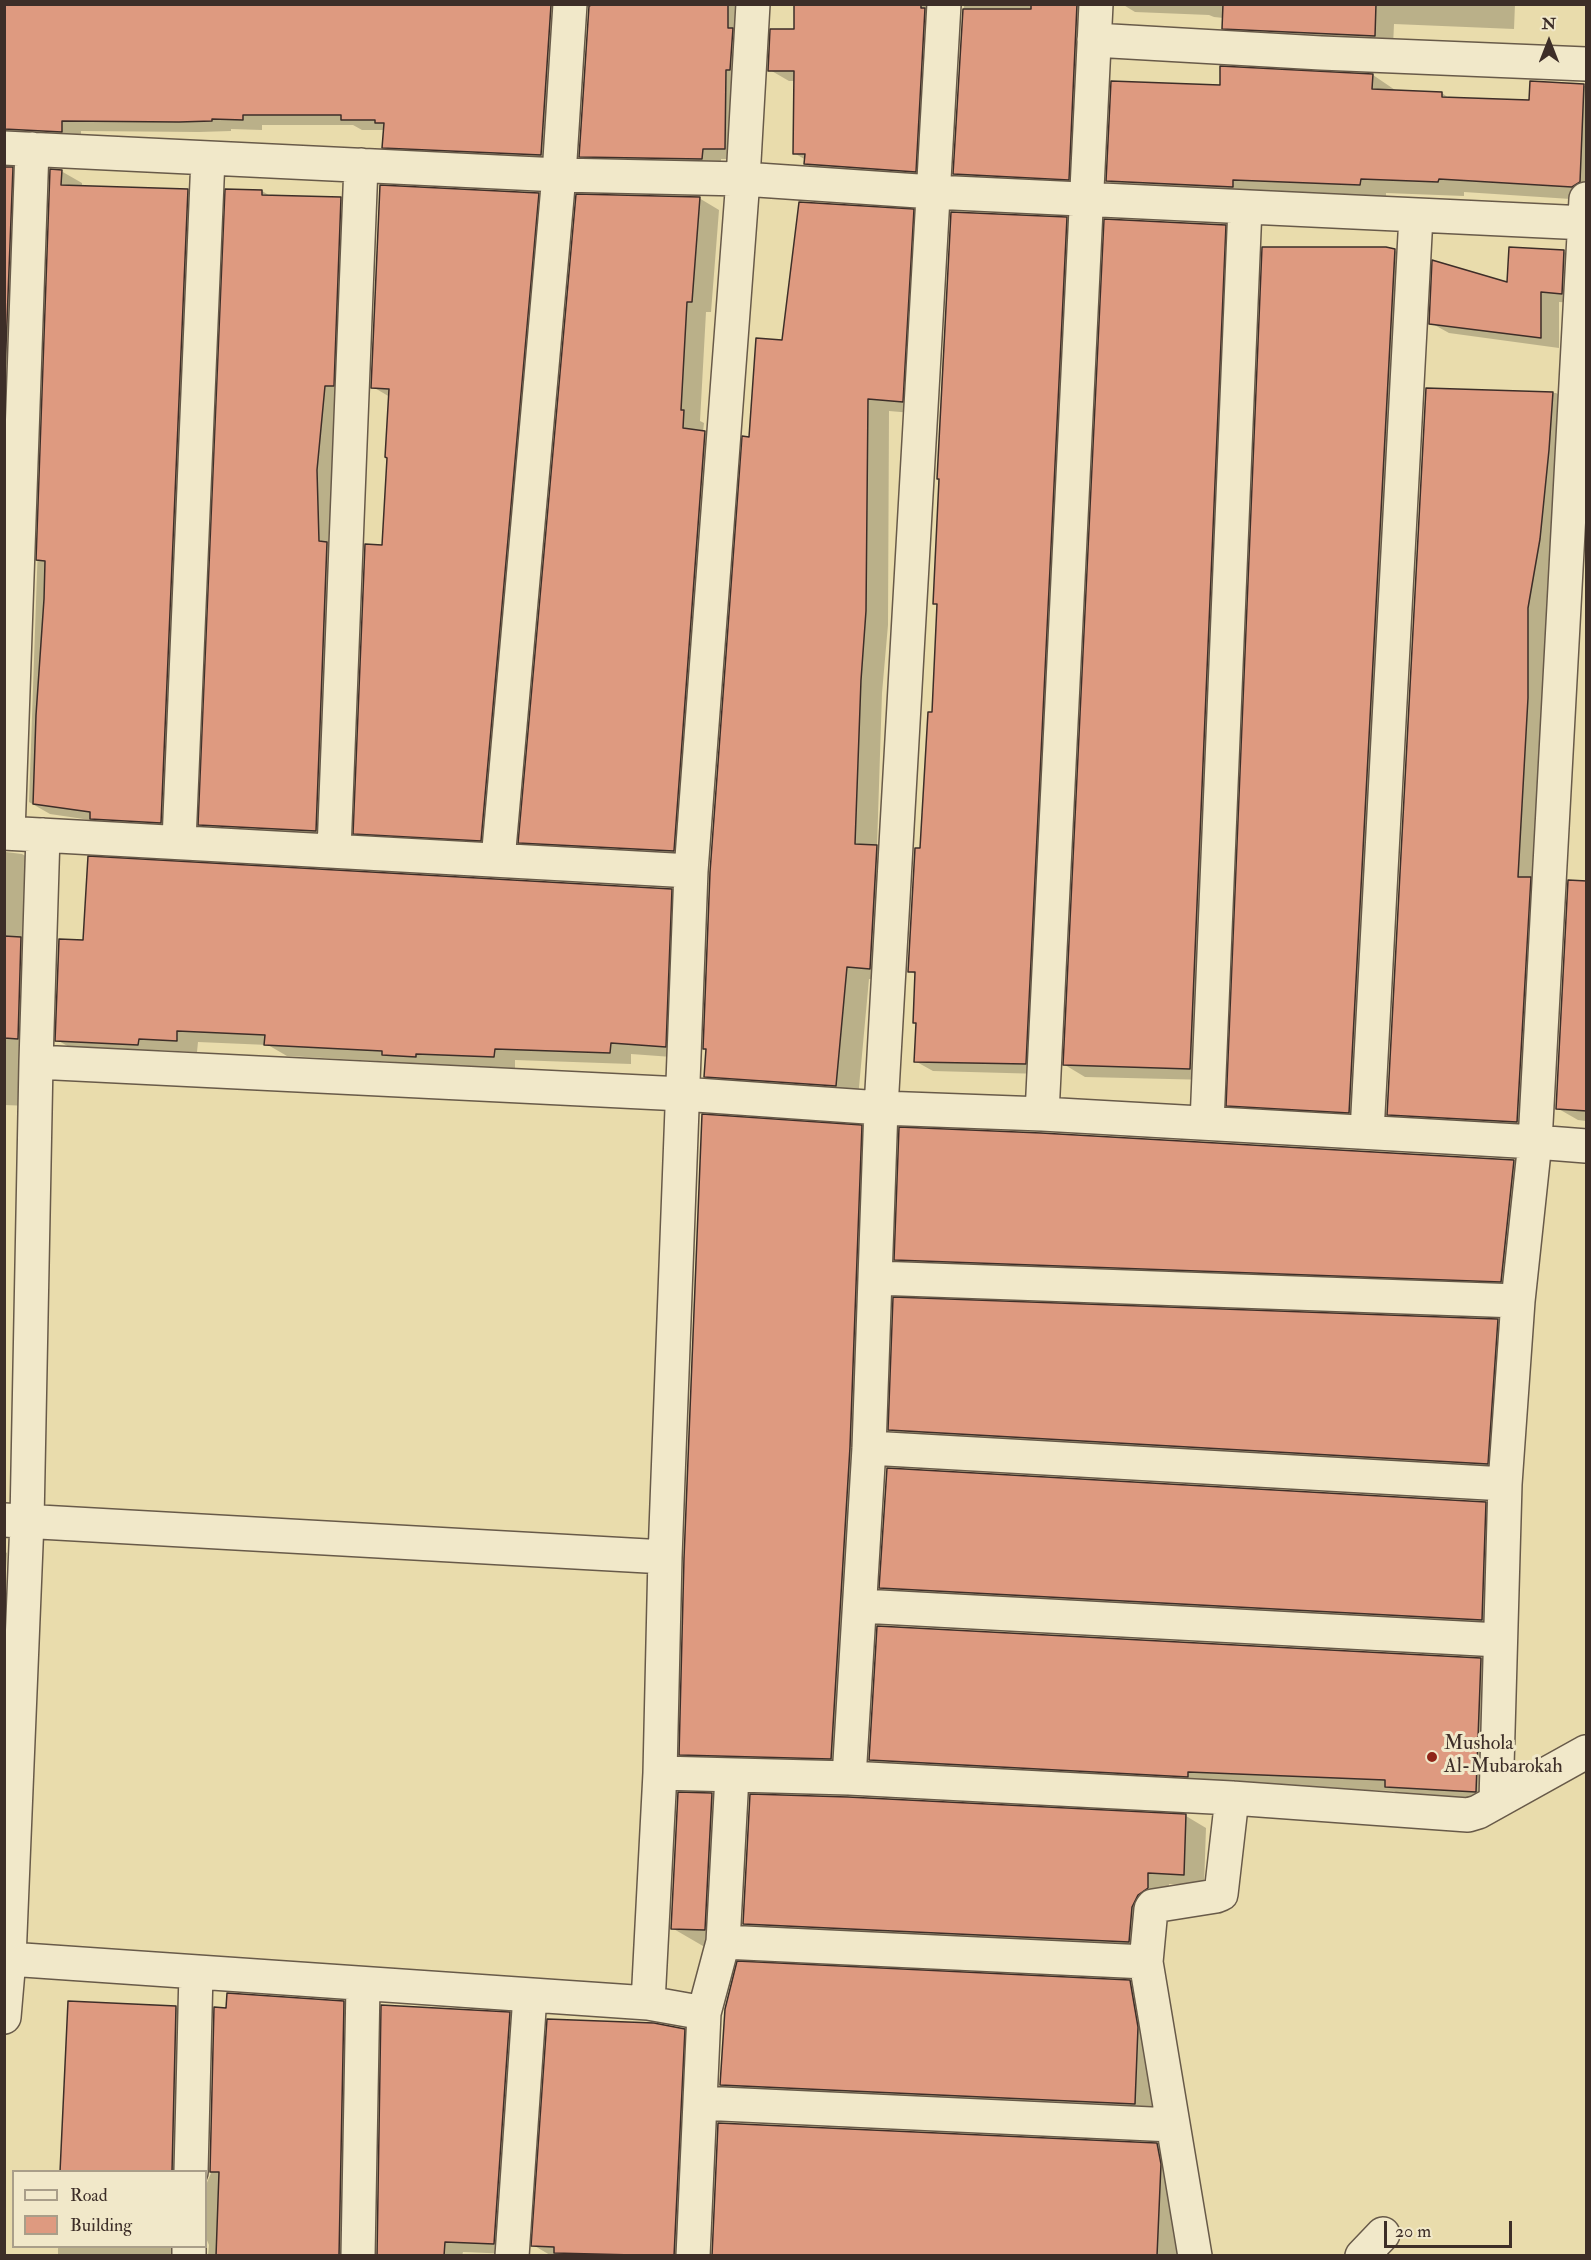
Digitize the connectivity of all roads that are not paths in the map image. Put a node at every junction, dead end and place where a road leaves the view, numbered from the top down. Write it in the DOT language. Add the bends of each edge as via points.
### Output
graph roads {
  1 [pos="570,4"];
  2 [pos="753,4"];
  3 [pos="944,4"];
  4 [pos="1096,4"];
  5 [pos="1094,40"];
  6 [pos="1587,64"];
  7 [pos="18,148"];
  8 [pos="208,158"];
  9 [pos="361,165"];
  10 [pos="559,175"];
  11 [pos="743,179"];
  12 [pos="933,192"];
  13 [pos="1087,199"];
  14 [pos="1245,207"];
  15 [pos="1586,211"];
  16 [pos="1416,216"];
  17 [pos="1582,344"];
  18 [pos="6,833"];
  19 [pos="43,835"];
  20 [pos="179,841"];
  21 [pos="334,850"];
  22 [pos="498,860"];
  23 [pos="691,871"];
  24 [pos="36,1062"];
  25 [pos="682,1094"];
  26 [pos="881,1108"];
  27 [pos="1042,1114"];
  28 [pos="1207,1123"];
  29 [pos="1367,1132"];
  30 [pos="1535,1142"];
  31 [pos="1587,1146"];
  32 [pos="875,1278"];
  33 [pos="1518,1301"];
  34 [pos="869,1448"];
  35 [pos="1505,1484"];
  36 [pos="16,1520"];
  37 [pos="665,1557"];
  38 [pos="861,1606"];
  39 [pos="1499,1640"];
  40 [pos="1587,1752"];
  41 [pos="660,1773"];
  42 [pos="732,1776"];
  43 [pos="849,1778"];
  44 [pos="1232,1797"];
  45 [pos="1496,1801"];
  46 [pos="723,1942"];
  47 [pos="9,1959"];
  48 [pos="1146,1962"];
  49 [pos="196,1972"];
  50 [pos="363,1985"];
  51 [pos="530,1995"];
  52 [pos="648,2003"];
  53 [pos="704,2013"];
  54 [pos="4,2017"];
  55 [pos="700,2103"];
  56 [pos="1173,2126"];
  57 [pos="191,2170"];
  58 [pos="358,2256"];
  59 [pos="512,2256"];
  60 [pos="693,2256"];
  61 [pos="1195,2256"];
  1 -- 10 [label="street"];
  2 -- 11 [label="street"];
  3 -- 12 [label="street"];
  4 -- 5 [label="street"];
  5 -- 6 [label="street"];
  5 -- 13 [label="street"];
  7 -- 8 [label="street"];
  7 -- 18 [label="street"];
  8 -- 9 [label="street"];
  8 -- 20 [label="street"];
  9 -- 10 [label="street"];
  9 -- 21 [label="street"];
  10 -- 11 [label="street"];
  10 -- 22 [label="street"];
  11 -- 12 [label="street"];
  11 -- 23 [label="street"];
  12 -- 13 [label="street"];
  12 -- 26 [label="street"];
  13 -- 14 [label="street"];
  13 -- 27 [label="street"];
  14 -- 16 [label="street"];
  14 -- 28 [label="street"];
  15 -- 16 [label="street"];
  15 -- 17 [label="street"];
  16 -- 29 [label="street"];
  17 -- 30 [label="street"];
  18 -- 19 [label="street"];
  19 -- 20 [label="street"];
  19 -- 24 [label="street"];
  20 -- 21 [label="street"];
  21 -- 22 [label="street"];
  22 -- 23 [label="street"];
  23 -- 25 [label="street"];
  24 -- 25 [label="street"];
  24 -- 36 [label="street"];
  25 -- 26 [label="street"];
  25 -- 37 [label="street"];
  26 -- 27 [label="street"];
  26 -- 32 [label="street"];
  27 -- 28 [label="street"];
  28 -- 29 [label="street"];
  29 -- 30 [label="street"];
  30 -- 31 [label="street"];
  30 -- 33 [label="street"];
  32 -- 33 [label="street"];
  32 -- 34 [label="street"];
  33 -- 35 [label="street"];
  34 -- 35 [label="street"];
  34 -- 38 [label="street"];
  35 -- 39 [label="street"];
  36 -- 37 [label="street"];
  36 -- 47 [label="street"];
  37 -- 41 [label="street"];
  38 -- 39 [label="street"];
  38 -- 43 [label="street"];
  39 -- 45 [label="street"];
  40 -- 45 [label="street"];
  41 -- 42 [label="street"];
  41 -- 52 [label="street"];
  42 -- 43 [label="street"];
  42 -- 46 [label="street"];
  43 -- 44 [label="street"];
  44 -- 45 [label="street" via="1468,1815"];
  44 -- 48 [label="street" via="1221,1894 1153,1906"];
  46 -- 48 [label="street"];
  46 -- 53 [label="street"];
  47 -- 49 [label="street"];
  47 -- 54 [label="street"];
  48 -- 56 [label="street"];
  49 -- 50 [label="street"];
  49 -- 57 [label="street"];
  50 -- 51 [label="street"];
  50 -- 58 [label="street"];
  51 -- 52 [label="street"];
  51 -- 59 [label="street"];
  52 -- 53 [label="street"];
  53 -- 55 [label="street"];
  55 -- 56 [label="street"];
  55 -- 60 [label="street"];
  56 -- 61 [label="street"];
}
